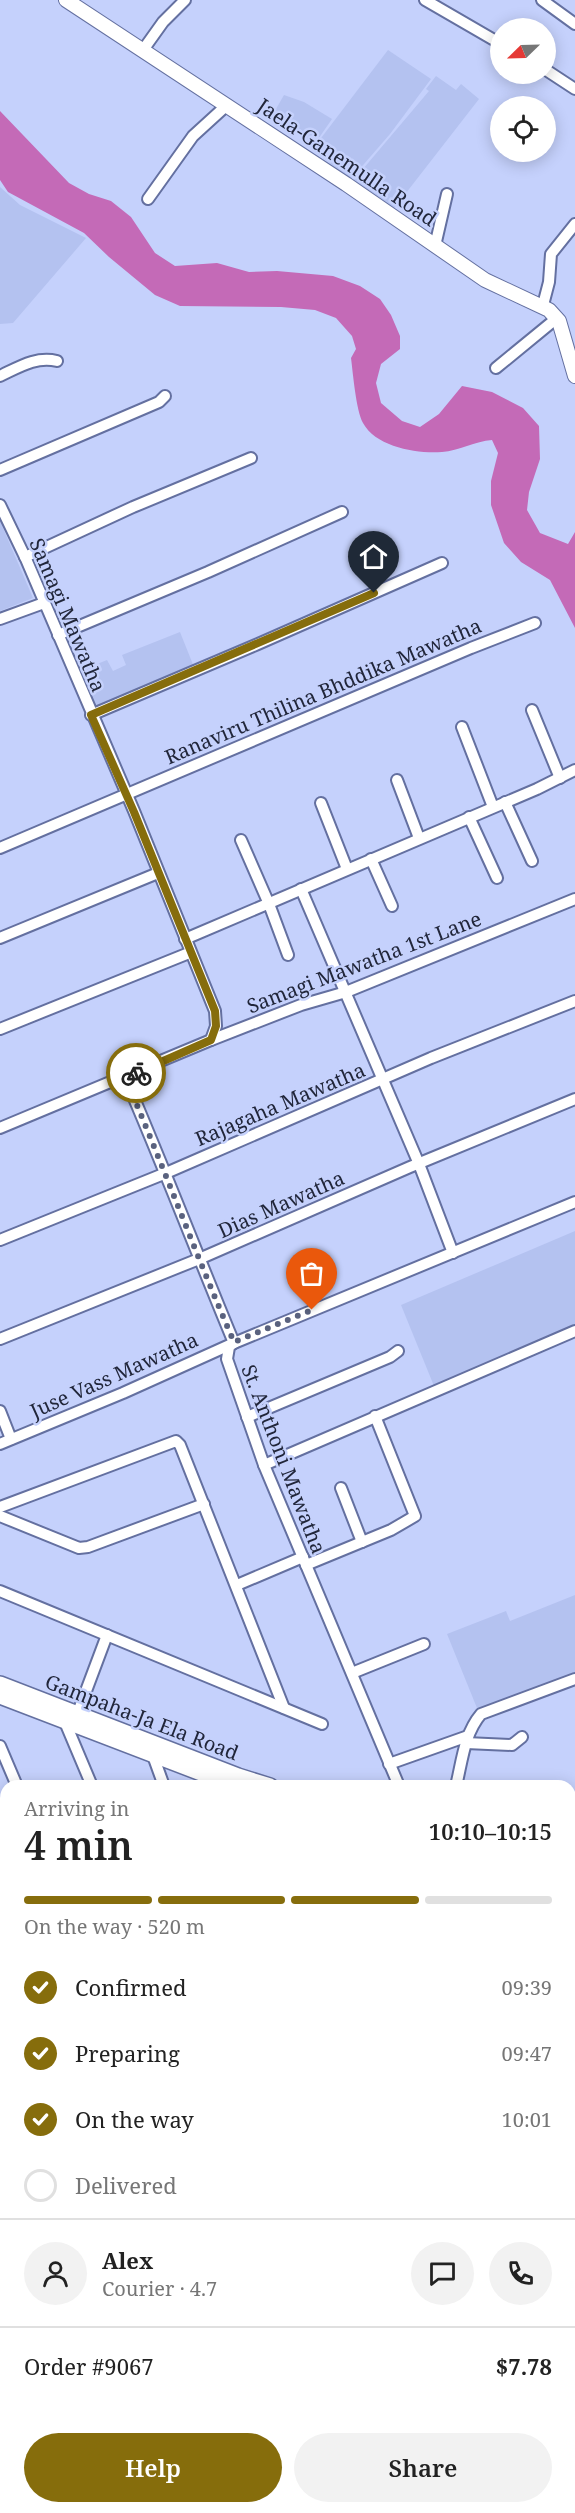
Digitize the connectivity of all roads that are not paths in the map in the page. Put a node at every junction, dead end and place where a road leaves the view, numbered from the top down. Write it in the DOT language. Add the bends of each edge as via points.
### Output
graph roads {
  1 [pos="66,0"];
  2 [pos="185,0"];
  3 [pos="425,0"];
  4 [pos="542,0"];
  5 [pos="575,24"];
  6 [pos="490,38"];
  7 [pos="143,50"];
  8 [pos="556,76"];
  9 [pos="575,88"];
  10 [pos="227,105"];
  11 [pos="447,194"];
  12 [pos="148,199"];
  13 [pos="575,224"];
  14 [pos="435,246"];
  15 [pos="543,305"];
  16 [pos="557,318"];
  17 [pos="572,354"];
  18 [pos="57,361"];
  19 [pos="496,368"];
  20 [pos="0,376"];
  21 [pos="575,376"];
  22 [pos="165,396"];
  23 [pos="251,458"];
  24 [pos="0,470"];
  25 [pos="0,505"];
  26 [pos="342,512"];
  27 [pos="25,557"];
  28 [pos="442,562"];
  29 [pos="44,603"];
  30 [pos="0,620"];
  31 [pos="535,623"];
  32 [pos="58,635"];
  33 [pos="532,710"];
  34 [pos="91,715"];
  35 [pos="462,727"];
  36 [pos="575,770"];
  37 [pos="560,778"];
  38 [pos="397,780"];
  39 [pos="126,794"];
  40 [pos="505,802"];
  41 [pos="321,803"];
  42 [pos="493,807"];
  43 [pos="469,818"];
  44 [pos="419,838"];
  45 [pos="241,840"];
  46 [pos="0,848"];
  47 [pos="371,859"];
  48 [pos="532,861"];
  49 [pos="347,869"];
  50 [pos="158,873"];
  51 [pos="497,878"];
  52 [pos="301,890"];
  53 [pos="575,899"];
  54 [pos="269,904"];
  55 [pos="392,906"];
  56 [pos="0,938"];
  57 [pos="185,939"];
  58 [pos="189,953"];
  59 [pos="288,955"];
  60 [pos="346,992"];
  61 [pos="575,1001"];
  62 [pos="0,1029"];
  63 [pos="211,1040"];
  64 [pos="125,1077"];
  65 [pos="381,1080"];
  66 [pos="575,1099"];
  67 [pos="0,1128"];
  68 [pos="418,1164"];
  69 [pos="166,1173"];
  70 [pos="575,1202"];
  71 [pos="0,1240"];
  72 [pos="453,1253"];
  73 [pos="199,1260"];
  74 [pos="575,1331"];
  75 [pos="0,1339"];
  76 [pos="234,1342"];
  77 [pos="398,1351"];
  78 [pos="0,1411"];
  79 [pos="375,1416"];
  80 [pos="247,1417"];
  81 [pos="11,1439"];
  82 [pos="0,1444"];
  83 [pos="264,1465"];
  84 [pos="341,1488"];
  85 [pos="204,1504"];
  86 [pos="0,1507"];
  87 [pos="0,1516"];
  88 [pos="362,1542"];
  89 [pos="305,1561"];
  90 [pos="237,1585"];
  91 [pos="0,1592"];
  92 [pos="107,1635"];
  93 [pos="424,1644"];
  94 [pos="352,1673"];
  95 [pos="575,1679"];
  96 [pos="0,1684"];
  97 [pos="0,1696"];
  98 [pos="284,1708"];
  99 [pos="71,1718"];
  100 [pos="322,1724"];
  101 [pos="522,1737"];
  102 [pos="467,1740"];
  103 [pos="0,1746"];
  104 [pos="151,1749"];
  105 [pos="389,1764"];
  106 [pos="14,1780"];
  107 [pos="90,1780"];
  108 [pos="162,1780"];
  109 [pos="221,1780"];
  110 [pos="251,1780"];
  111 [pos="396,1780"];
  112 [pos="457,1780"];
  1 -- 7 [label="main road, Jaela-Ganemulla Road"];
  2 -- 7 [label="street"];
  3 -- 6 [label="street"];
  4 -- 5 [label="street"];
  7 -- 10 [label="main road, Jaela-Ganemulla Road"];
  8 -- 9 [label="street"];
  10 -- 12 [label="street" via="193,136"];
  10 -- 14 [label="main road, Jaela-Ganemulla Road"];
  11 -- 14 [label="street"];
  13 -- 15 [label="street" via="551,254"];
  14 -- 15 [label="main road, Jaela-Ganemulla Road" via="497,287"];
  15 -- 16 [label="main road, Jaela-Ganemulla Road"];
  16 -- 17 [label="main road"];
  16 -- 19 [label="street"];
  17 -- 21 [label="main road"];
  18 -- 20 [label="street" via="36,360"];
  22 -- 24 [label="street" via="159,402"];
  23 -- 27 [label="street"];
  25 -- 27 [label="street, Samagi Mawatha"];
  26 -- 32 [label="street"];
  27 -- 29 [label="street, Samagi Mawatha"];
  28 -- 34 [label="street"];
  29 -- 30 [label="street"];
  29 -- 32 [label="street, Samagi Mawatha"];
  31 -- 39 [label="street, Ranaviru Thilina Bhddika Mawatha"];
  32 -- 34 [label="street, Samagi Mawatha"];
  33 -- 37 [label="street"];
  34 -- 39 [label="street, Samagi Mawatha"];
  35 -- 42 [label="street"];
  36 -- 37 [label="street"];
  37 -- 40 [label="street"];
  38 -- 44 [label="street"];
  39 -- 46 [label="street, Ranaviru Thilina Bhddika Mawatha"];
  39 -- 50 [label="street, Samagi Mawatha"];
  40 -- 42 [label="street"];
  40 -- 48 [label="street"];
  41 -- 49 [label="street"];
  42 -- 43 [label="street"];
  43 -- 44 [label="street"];
  43 -- 51 [label="street"];
  44 -- 47 [label="street"];
  45 -- 54 [label="street"];
  47 -- 49 [label="street"];
  47 -- 55 [label="street"];
  49 -- 52 [label="street"];
  50 -- 56 [label="street"];
  50 -- 57 [label="street, Samagi Mawatha"];
  52 -- 54 [label="street"];
  52 -- 60 [label="street"];
  53 -- 60 [label="street, Samagi Mawatha 1st Lane"];
  54 -- 57 [label="street"];
  54 -- 59 [label="street"];
  57 -- 58 [label="street, Samagi Mawatha"];
  58 -- 62 [label="street"];
  58 -- 63 [label="street, Samagi Mawatha" via="215,1011 216,1026"];
  60 -- 63 [label="street, Samagi Mawatha 1st Lane"];
  60 -- 65 [label="street"];
  61 -- 65 [label="street, Rajagaha Mawatha"];
  63 -- 64 [label="street, Samagi Mawatha 1st Lane"];
  64 -- 67 [label="street, Samagi Mawatha 1st Lane"];
  64 -- 69 [label="street, St. Anthoni Mawatha"];
  65 -- 68 [label="street"];
  65 -- 69 [label="street, Rajagaha Mawatha"];
  66 -- 68 [label="street, Dias Mawatha"];
  68 -- 72 [label="street"];
  68 -- 73 [label="street, Dias Mawatha"];
  69 -- 71 [label="street, Rajagaha Mawatha"];
  69 -- 73 [label="street, St. Anthoni Mawatha"];
  70 -- 72 [label="street, Juse Vass Mawatha"];
  72 -- 76 [label="street, Juse Vass Mawatha"];
  73 -- 75 [label="street, Dias Mawatha"];
  73 -- 76 [label="street, St. Anthoni Mawatha"];
  74 -- 79 [label="street"];
  76 -- 80 [label="street, St. Anthoni Mawatha" via="228,1347 226,1359"];
  76 -- 81 [label="street, Juse Vass Mawatha"];
  77 -- 80 [label="street"];
  78 -- 81 [label="street"];
  79 -- 83 [label="street"];
  79 -- 88 [label="street" via="415,1516"];
  80 -- 83 [label="street, St. Anthoni Mawatha"];
  81 -- 82 [label="street, Juse Vass Mawatha"];
  83 -- 89 [label="street, St. Anthoni Mawatha"];
  84 -- 88 [label="street"];
  85 -- 86 [label="street" via="176,1441"];
  85 -- 87 [label="street" via="79,1548"];
  85 -- 90 [label="street"];
  88 -- 89 [label="street"];
  89 -- 90 [label="street"];
  89 -- 94 [label="street, St. Anthoni Mawatha"];
  90 -- 98 [label="street"];
  91 -- 92 [label="street"];
  92 -- 98 [label="street"];
  92 -- 99 [label="street"];
  93 -- 94 [label="street"];
  94 -- 105 [label="street, St. Anthoni Mawatha"];
  95 -- 102 [label="street" via="480,1714"];
  96 -- 99 [label="highway, Gampaha-Ja Ela Road"];
  97 -- 99 [label="highway, Gampaha-Ja Ela Road"];
  98 -- 100 [label="street"];
  99 -- 104 [label="highway, Gampaha-Ja Ela Road"];
  99 -- 107 [label="street"];
  101 -- 102 [label="street" via="512,1745"];
  102 -- 105 [label="street"];
  102 -- 112 [label="street"];
  103 -- 106 [label="street"];
  104 -- 108 [label="street"];
  104 -- 109 [label="highway, Gampaha-Ja Ela Road"];
  104 -- 110 [label="highway, Gampaha-Ja Ela Road"];
  105 -- 111 [label="street, St. Anthoni Mawatha"];
}
